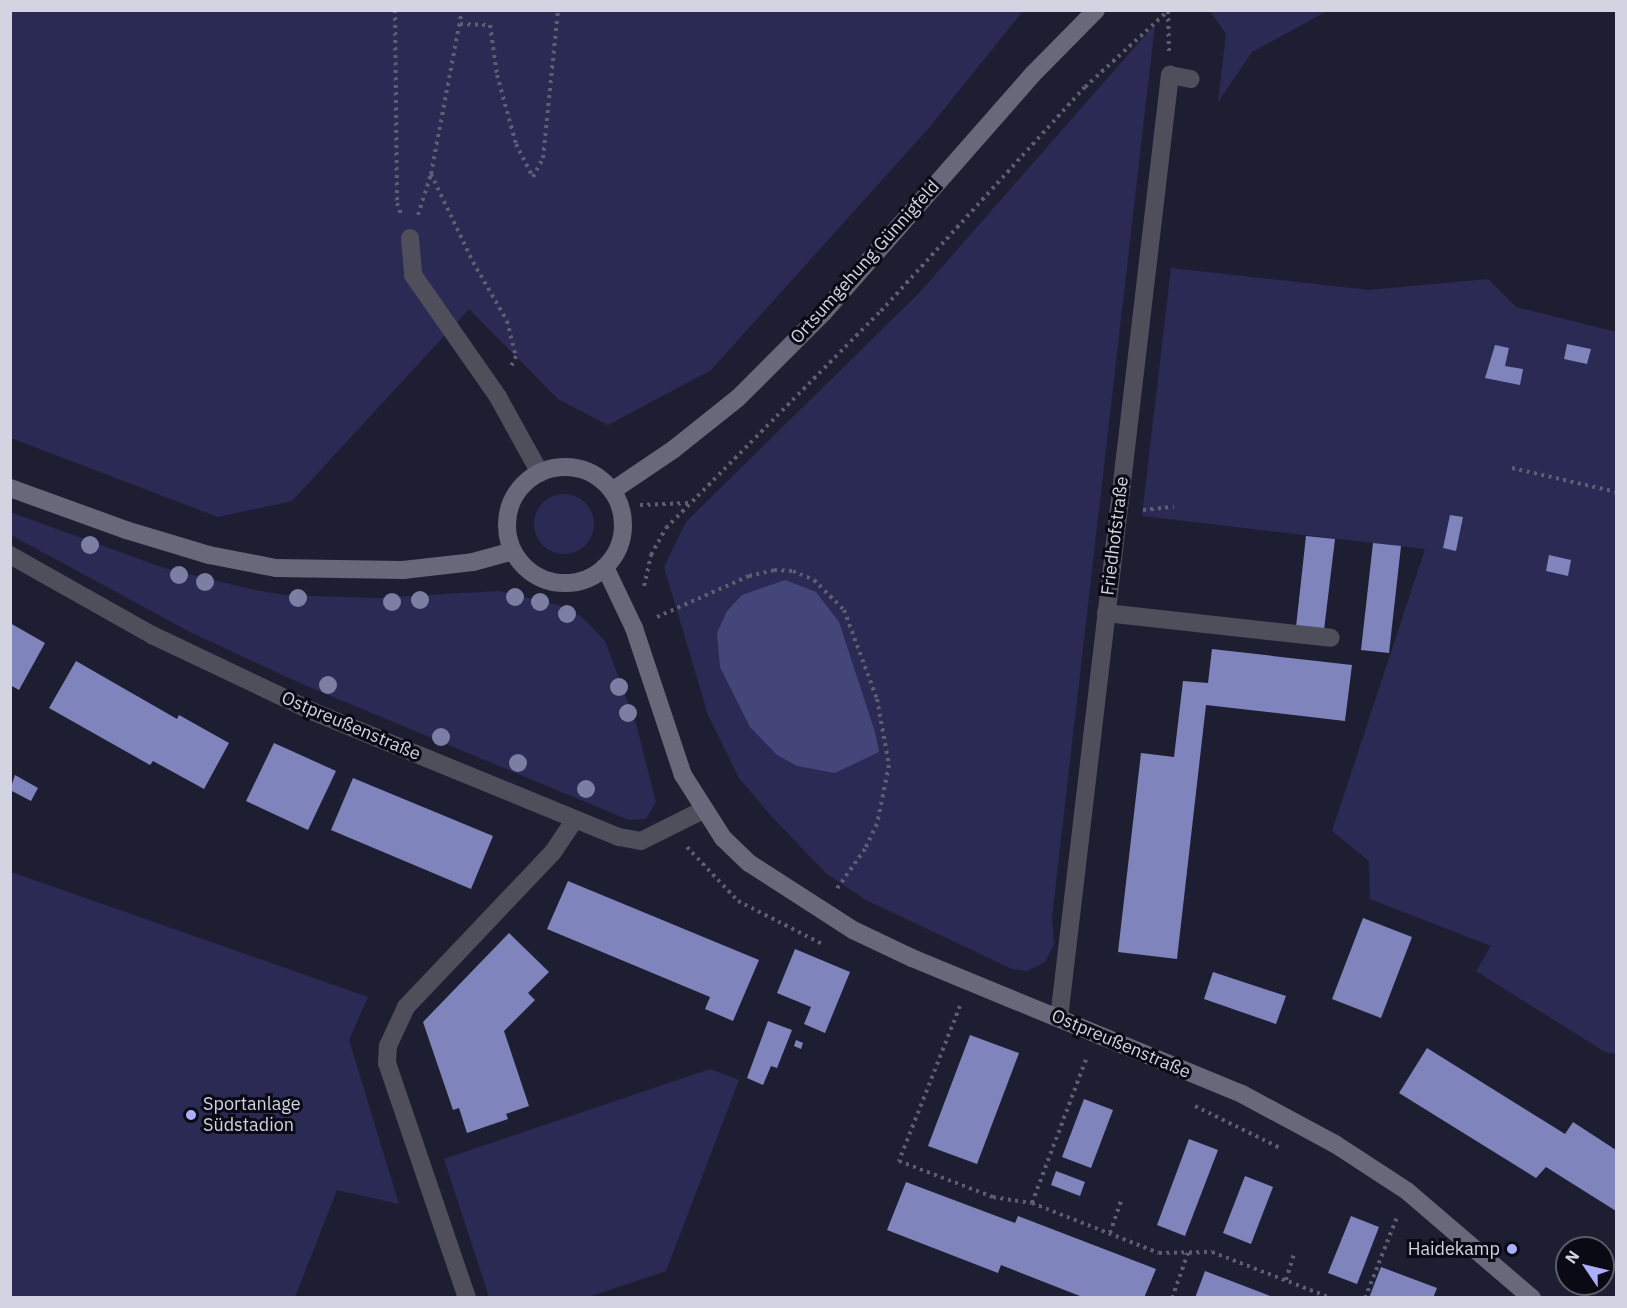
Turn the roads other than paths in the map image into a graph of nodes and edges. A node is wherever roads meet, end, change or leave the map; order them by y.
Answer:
1 (1096, 10) edge
2 (1191, 79) dead end
3 (410, 237) road end
4 (540, 473) junction
5 (10, 488) edge
6 (616, 498) junction
7 (513, 550) junction
8 (10, 555) edge
9 (604, 567) junction
10 (1106, 613) junction
11 (1330, 638) dead end
12 (703, 810) junction
13 (574, 820) junction
14 (1059, 1017) junction
15 (467, 1298) edge
16 (1532, 1298) edge

1 - 6 street, Ortsumgehung Günnigfeld
2 - 10 street, Friedhofstraße
3 - 4 street
4 - 6 street
4 - 7 street
5 - 7 street
6 - 9 street
7 - 9 street
8 - 13 street, Ostpreußenstraße
9 - 12 street, Ostpreußenstraße
10 - 11 street
10 - 14 street, Friedhofstraße
12 - 13 street, Ostpreußenstraße
12 - 14 street, Ostpreußenstraße
13 - 15 street
14 - 16 street, Ostpreußenstraße

